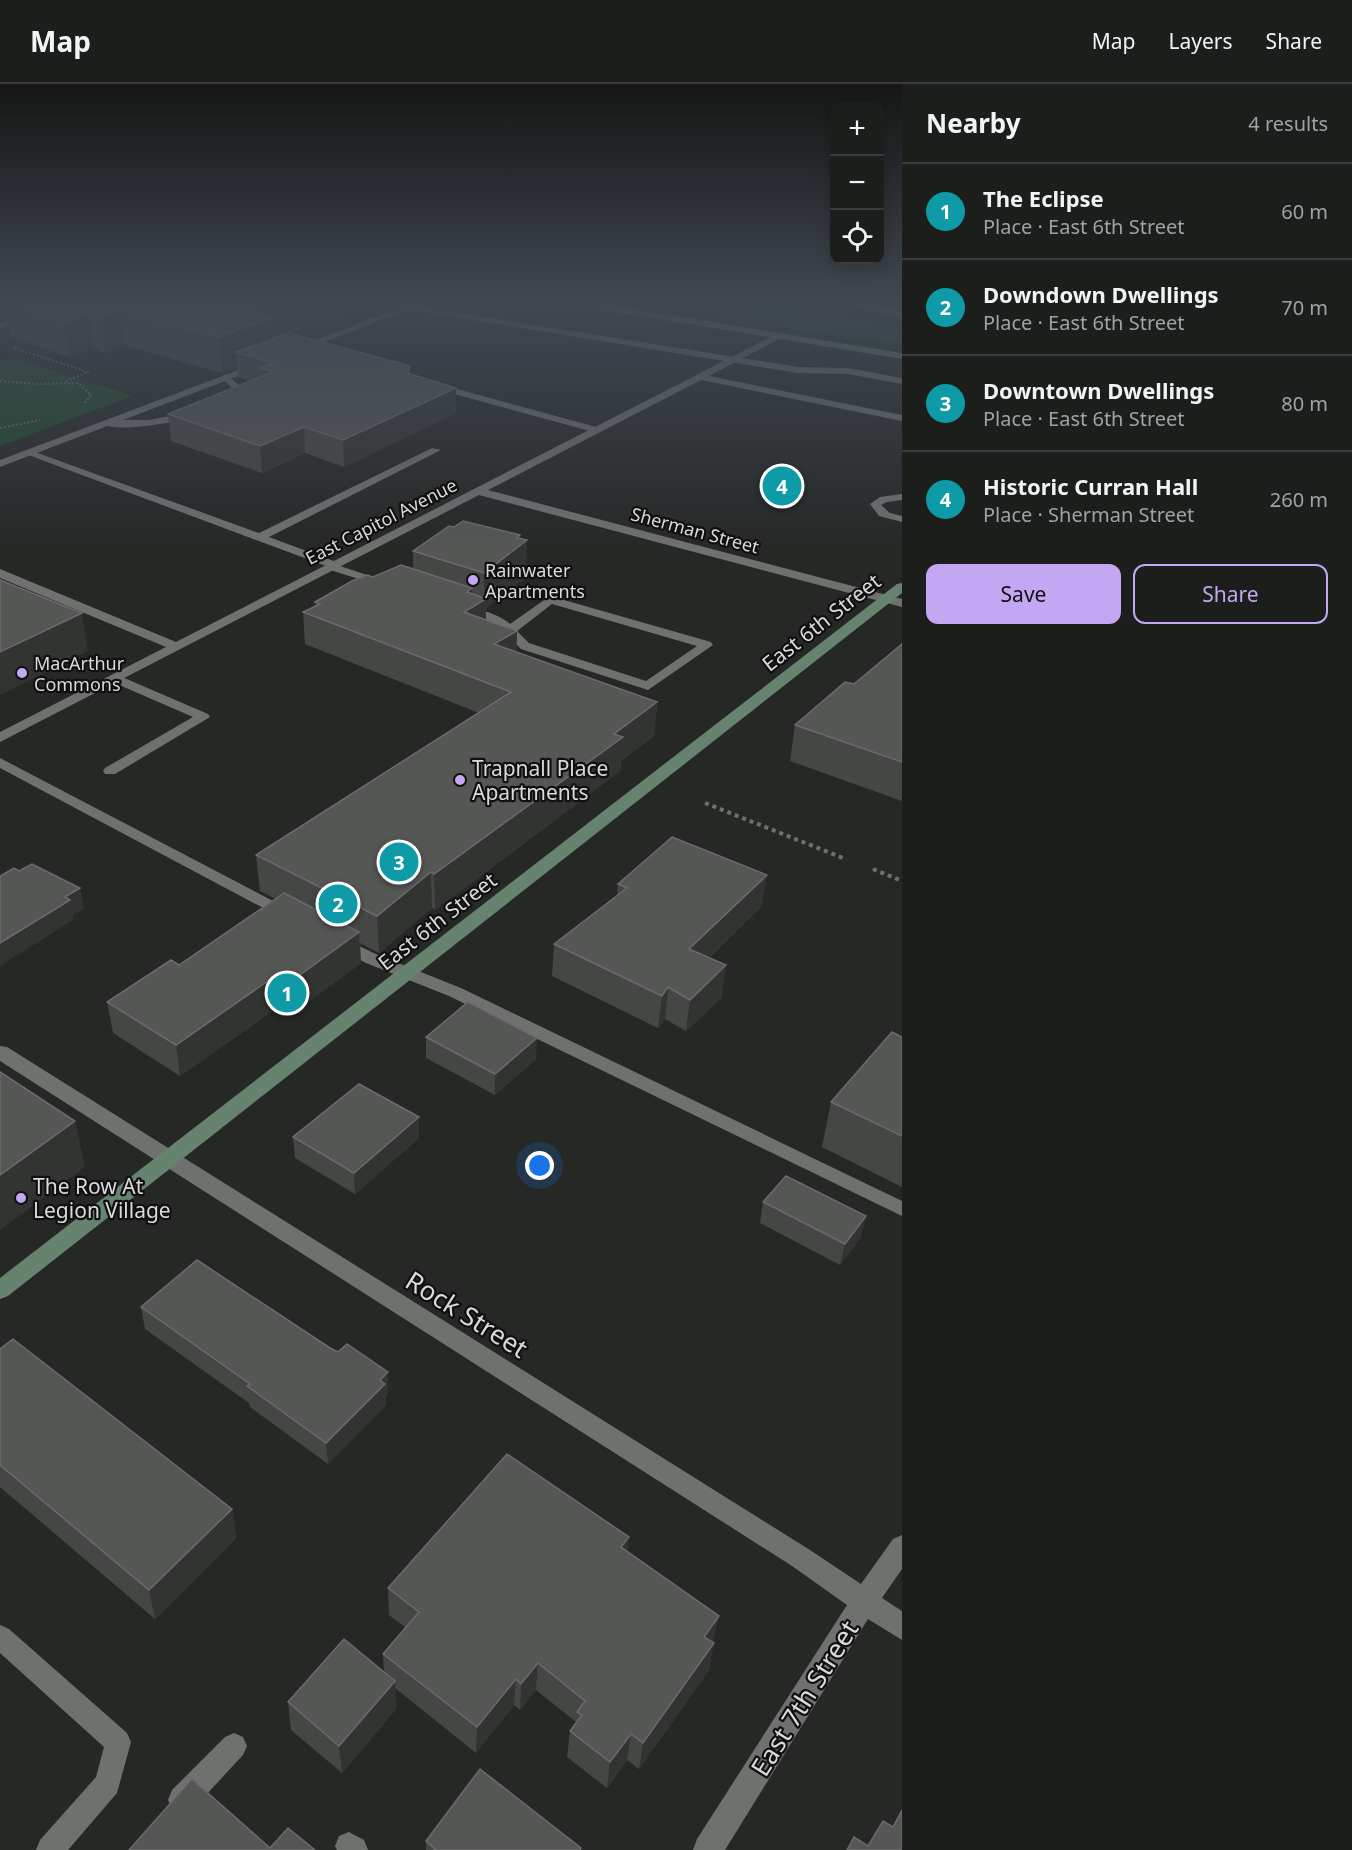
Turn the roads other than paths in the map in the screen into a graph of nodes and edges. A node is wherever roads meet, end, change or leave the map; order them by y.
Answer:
1 (204, 385) edge
2 (235, 385) edge
3 (436, 385) edge
4 (684, 385) edge
5 (742, 385) edge
6 (885, 385) edge
7 (892, 390) dead end
8 (222, 403) edge
9 (202, 411) edge
10 (902, 418) edge
11 (106, 423) junction
12 (597, 430) junction
13 (436, 450) dead end
14 (28, 453) junction
15 (0, 464) edge
16 (478, 491) junction
17 (902, 497) edge
18 (902, 519) edge
19 (260, 537) junction
20 (333, 566) junction
21 (0, 573) edge
22 (902, 587) edge
23 (395, 588) edge
24 (37, 589) junction
25 (19, 597) edge
26 (894, 601) edge
27 (456, 608) edge
28 (509, 631) junction
29 (175, 646) junction
30 (115, 678) junction
31 (0, 738) edge
32 (0, 762) edge
33 (110, 771) dead end
34 (300, 921) edge
35 (320, 932) edge
36 (408, 972) junction
37 (0, 1052) edge
38 (167, 1159) junction
39 (902, 1209) edge
40 (0, 1290) edge
41 (902, 1547) edge
42 (865, 1601) junction
43 (902, 1627) edge
44 (0, 1637) edge
45 (234, 1746) dead end
46 (165, 1818) edge
47 (50, 1850) edge
48 (708, 1850) edge

1 - 11 street
2 - 8 lane
3 - 12 lane
4 - 12 street, East Capitol Avenue
5 - 10 street
6 - 7 lane
9 - 11 lane
11 - 14 street
12 - 16 street, East Capitol Avenue
13 - 19 lane
14 - 15 street
14 - 19 lane
16 - 20 street, East Capitol Avenue
16 - 26 street, Sherman Street
17 - 18 lane
19 - 20 lane
20 - 23 lane
20 - 29 street, East Capitol Avenue
21 - 24 street
22 - 26 street, East 6th Street
24 - 25 lane
24 - 29 street
26 - 36 street, East 6th Street
27 - 28 lane
28 - 28 lane
29 - 30 street, East Capitol Avenue
30 - 31 street, East Capitol Avenue
30 - 33 lane
32 - 34 lane
35 - 36 lane
36 - 38 street, East 6th Street
36 - 39 lane
37 - 38 street, Rock Street
38 - 40 street, East 6th Street
38 - 42 street, Rock Street
41 - 42 street, East 7th Street
42 - 43 street, Rock Street
42 - 48 street, East 7th Street
44 - 47 lane
45 - 46 lane

